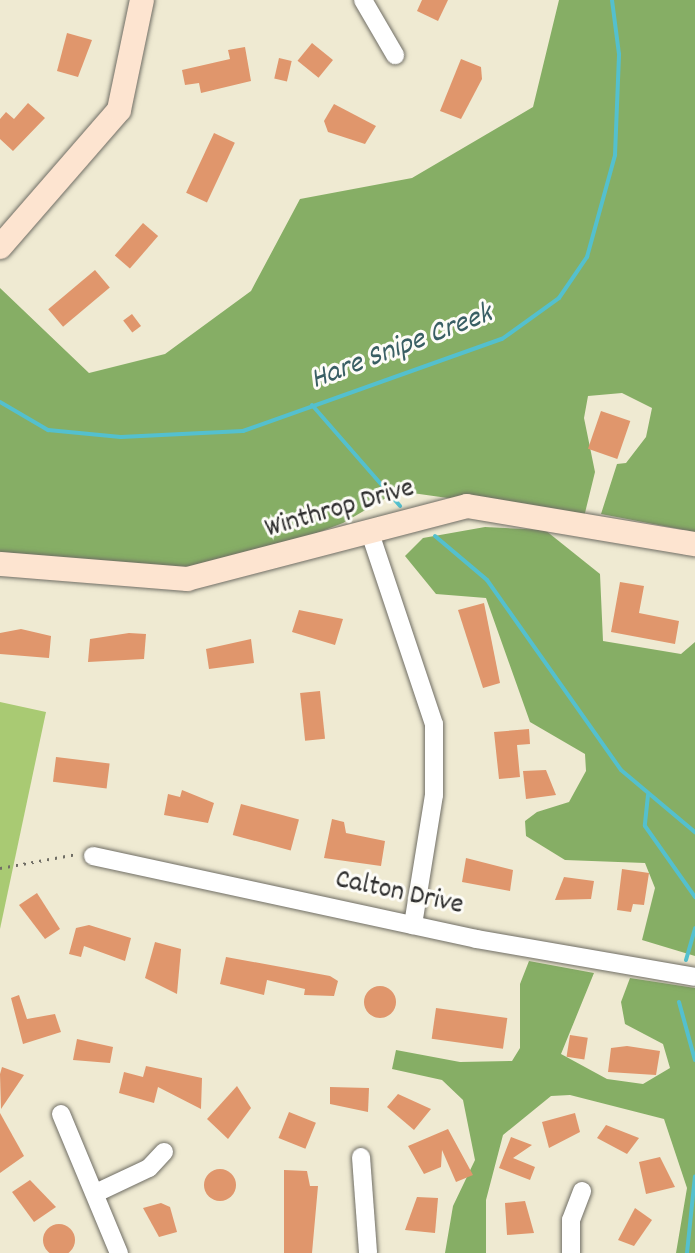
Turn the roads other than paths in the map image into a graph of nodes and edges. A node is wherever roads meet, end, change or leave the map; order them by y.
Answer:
1 (142, 0) edge
2 (363, 0) edge
3 (395, 55) dead end
4 (0, 247) edge
5 (369, 530) junction
6 (695, 544) edge
7 (0, 564) edge
8 (93, 856) road end
9 (413, 925) junction
10 (695, 977) edge
11 (61, 1114) dead end
12 (164, 1152) dead end
13 (361, 1157) dead end
14 (582, 1191) dead end
15 (98, 1192) junction
16 (119, 1253) edge
17 (368, 1253) edge
18 (571, 1253) edge

1 - 4 street
2 - 3 street
5 - 6 street, Winthrop Drive
5 - 7 street, Winthrop Drive
5 - 9 street
8 - 9 street, Calton Drive
9 - 10 street, Calton Drive
11 - 15 street
12 - 15 street
13 - 17 street
14 - 18 street
15 - 16 street

